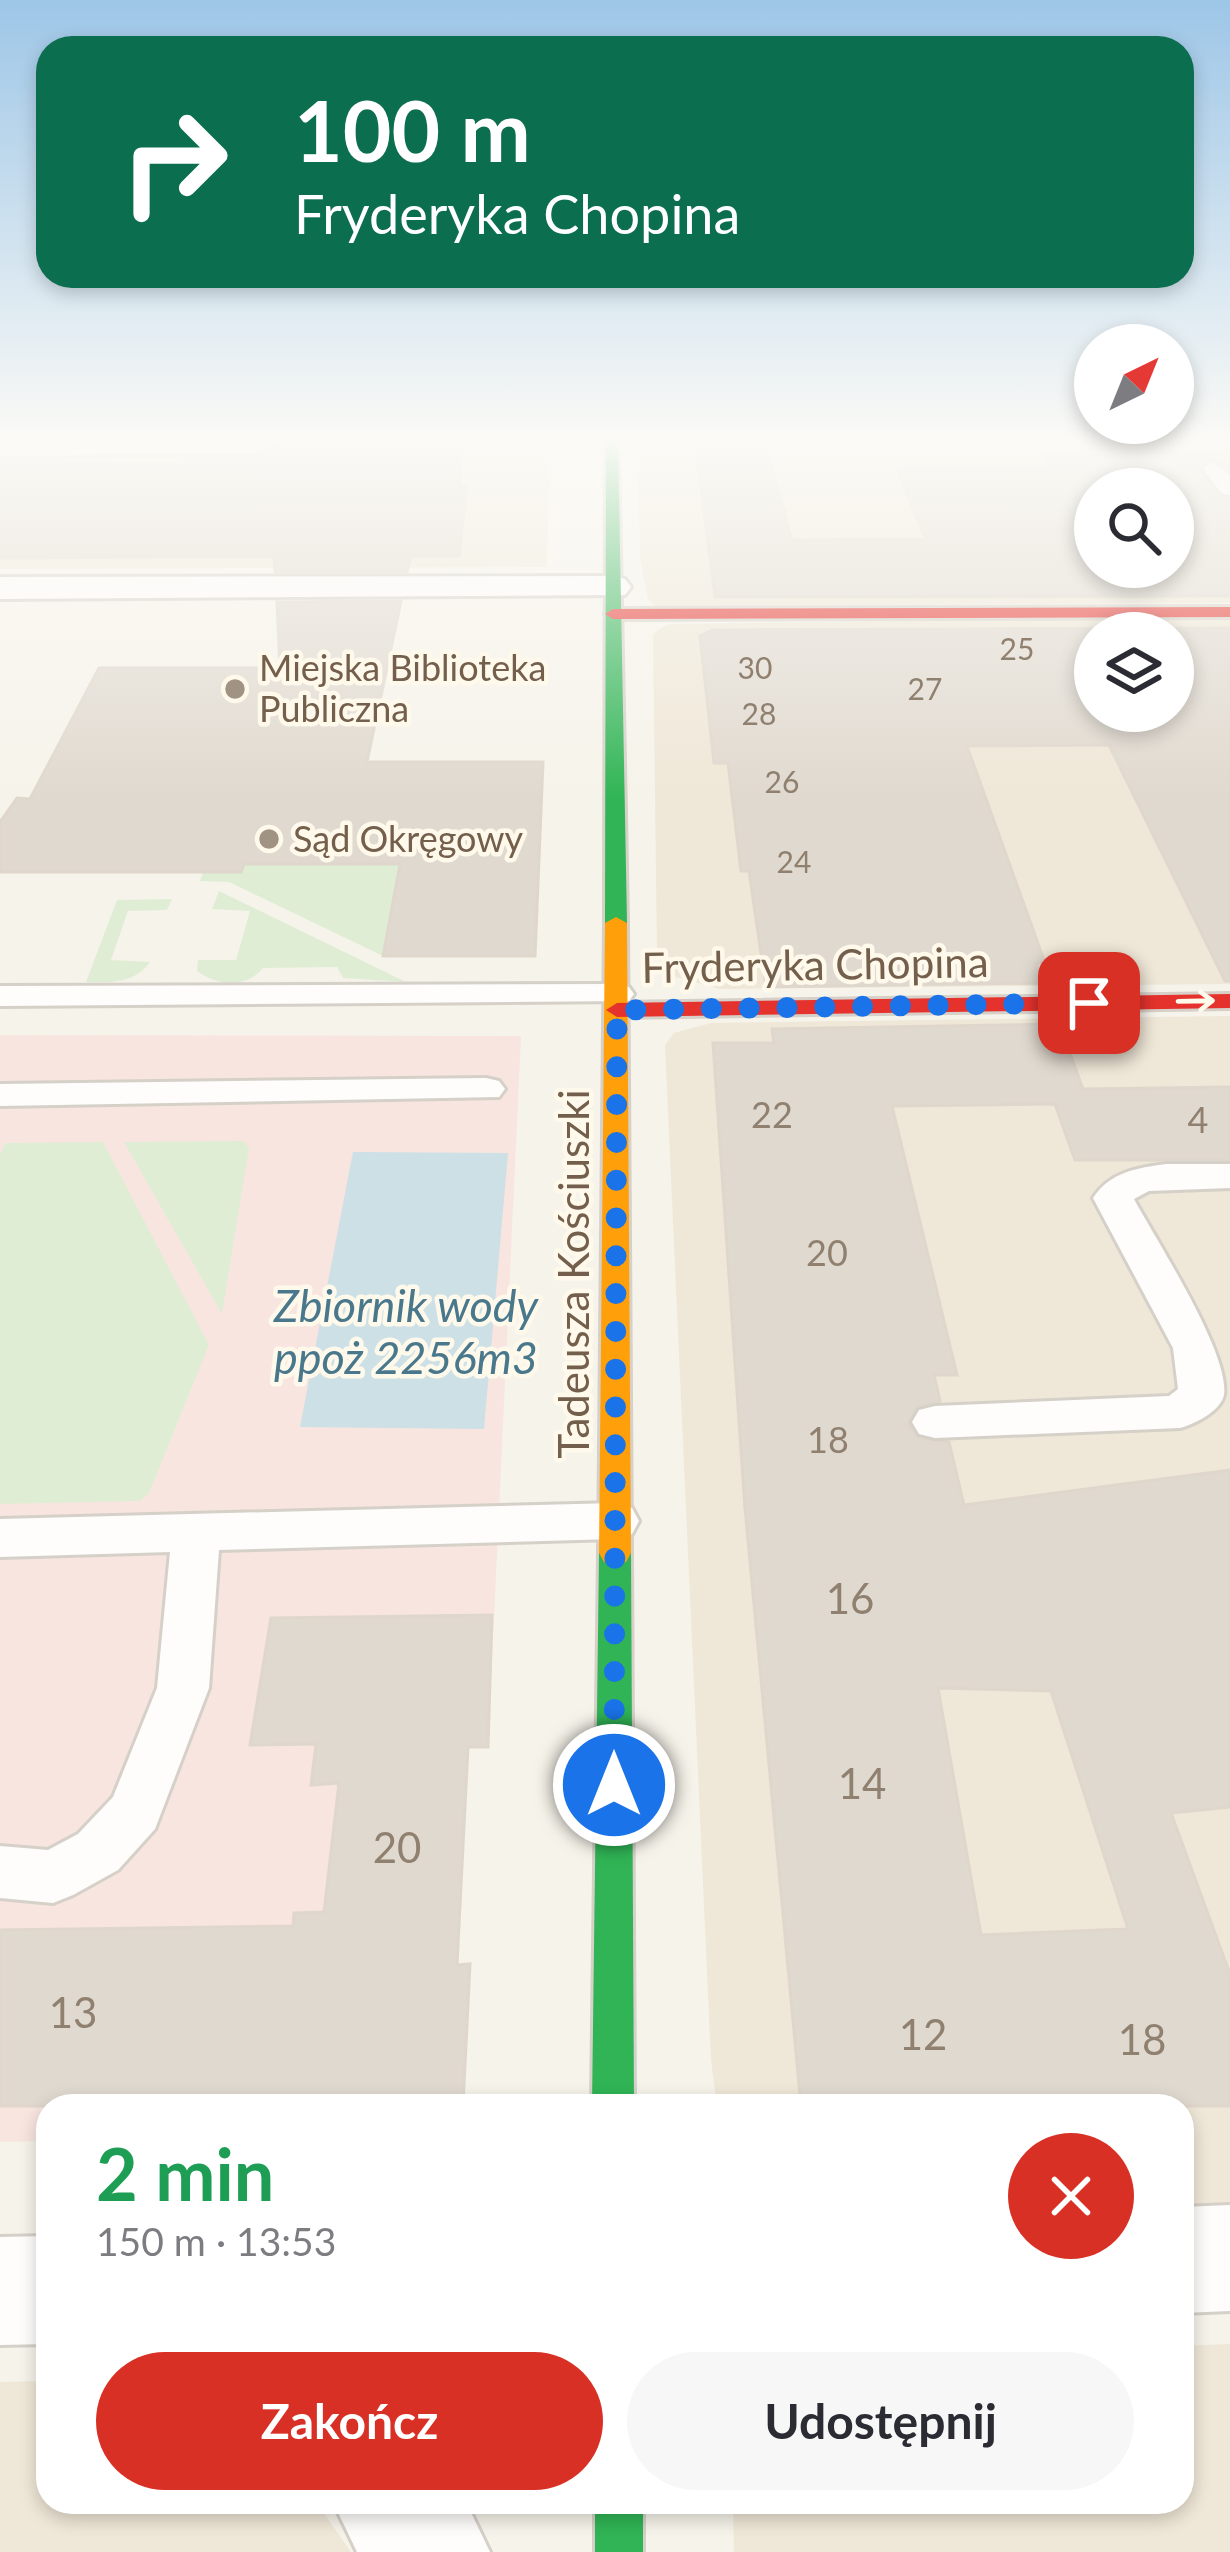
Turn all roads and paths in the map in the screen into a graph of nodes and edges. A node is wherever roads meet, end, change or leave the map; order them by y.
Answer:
1 (612, 560) edge
2 (0, 588) edge
3 (612, 601) junction
4 (1230, 612) edge
5 (0, 996) edge
6 (1230, 1001) edge
7 (617, 1002) junction
8 (486, 1089) dead end
9 (0, 1095) edge
10 (1230, 1176) edge
11 (935, 1422) dead end
12 (615, 1521) junction
13 (196, 1533) junction
14 (0, 1538) edge
15 (0, 1872) edge
16 (614, 2094) edge
17 (1230, 2258) edge
18 (1194, 2260) edge
19 (36, 2290) edge
20 (0, 2291) edge
21 (401, 2514) edge
22 (619, 2514) edge
23 (431, 2552) edge
24 (619, 2552) edge

1 - 3 street, Tadeusza Kościuszki
2 - 3 street
3 - 4 street
3 - 7 street, Tadeusza Kościuszki
5 - 7 lane
7 -> 6 street, Fryderyka Chopina
7 - 12 street, Tadeusza Kościuszki
8 - 9 lane
10 - 11 lane
12 - 13 lane
12 - 16 street, Tadeusza Kościuszki
13 - 14 lane
13 - 15 lane
17 - 18 street
19 - 20 street
21 - 23 street
22 - 24 street

